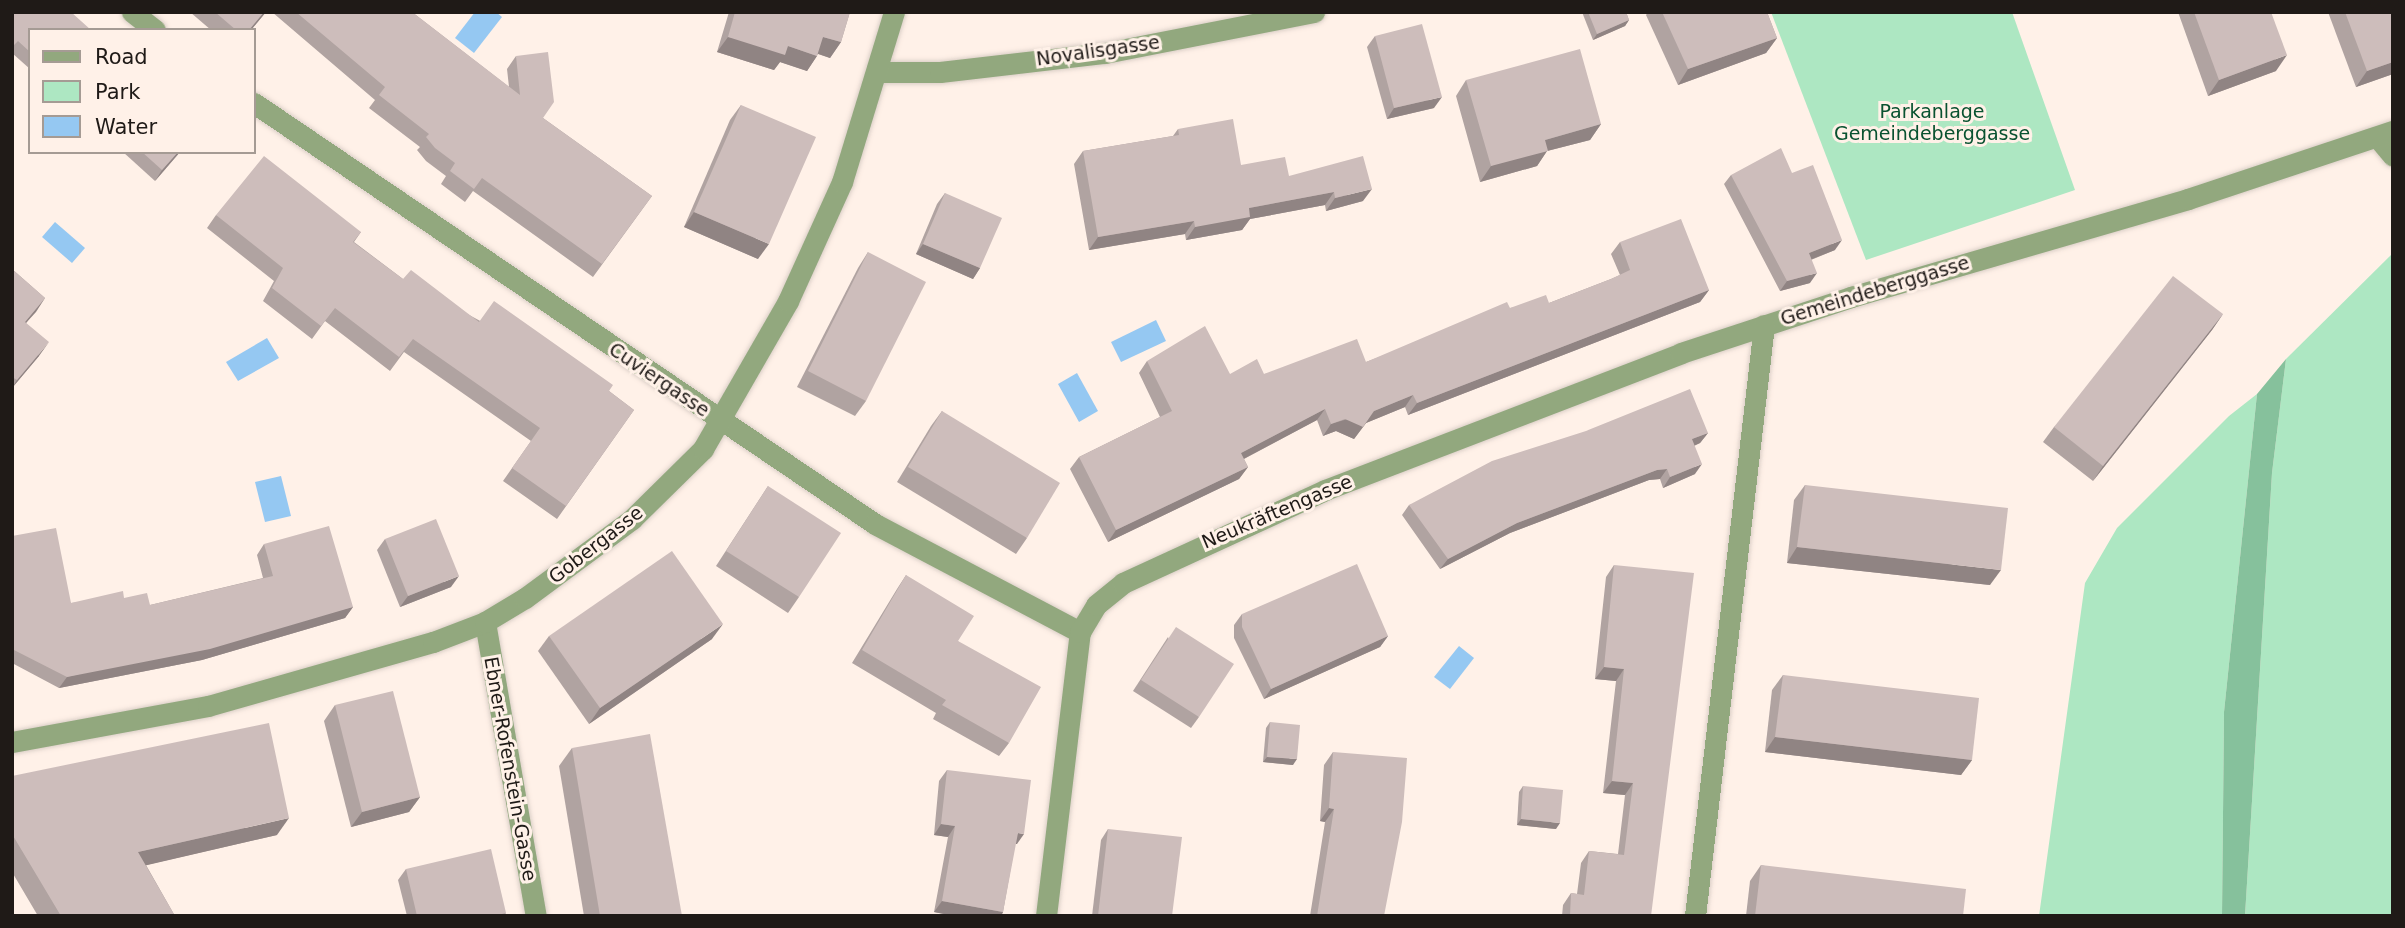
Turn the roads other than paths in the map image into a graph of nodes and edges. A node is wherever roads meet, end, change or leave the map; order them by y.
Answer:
1 (132, 12) edge
2 (894, 12) edge
3 (1314, 12) edge
4 (152, 28) edge
5 (879, 72) junction
6 (256, 104) edge
7 (2386, 135) edge
8 (2393, 156) edge
9 (1764, 326) junction
10 (720, 422) junction
11 (485, 622) junction
12 (1080, 632) junction
13 (12, 742) edge
14 (536, 916) edge
15 (1046, 916) edge
16 (1695, 916) edge

1 - 4 street
2 - 5 street, Gobergasse
3 - 5 street, Novalisgasse
5 - 10 street, Gobergasse
6 - 10 street, Cuviergasse
7 - 8 street
7 - 9 street, Gemeindeberggasse
9 - 12 street, Neukräftengasse
9 - 16 street, Gemeindeberggasse
10 - 11 street, Gobergasse
10 - 12 street, Cuviergasse
11 - 13 street, Gobergasse
11 - 14 street, Ebner-Rofenstein-Gasse
12 - 15 street, Neukräftengasse

